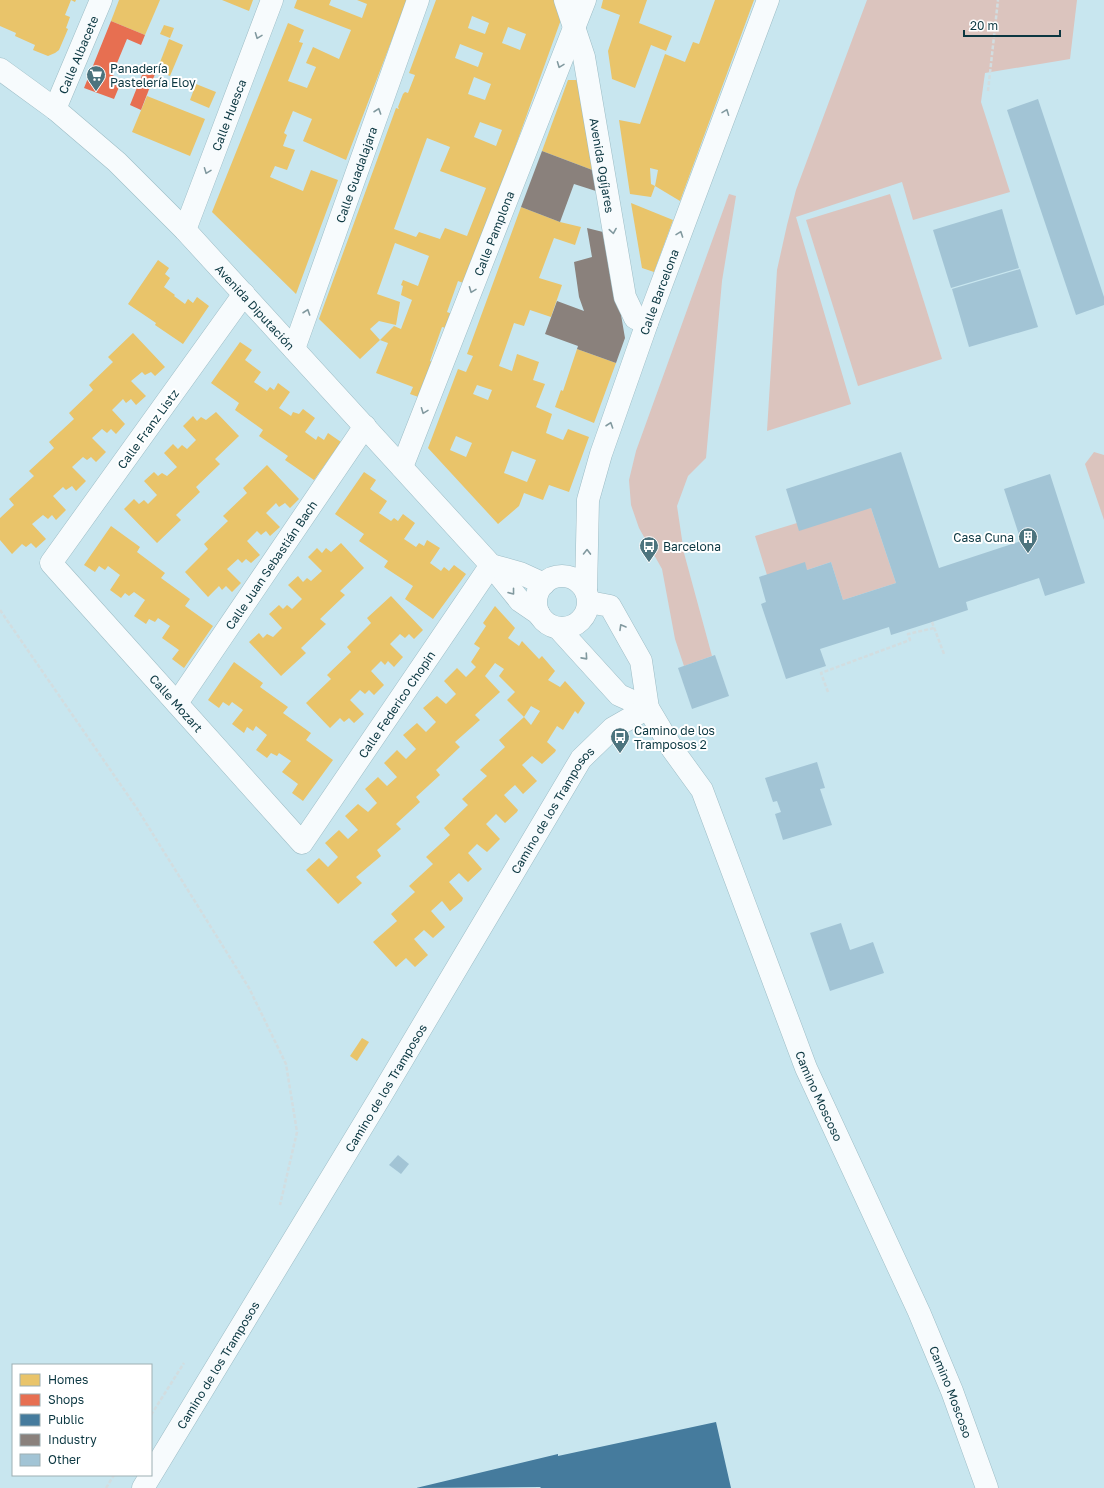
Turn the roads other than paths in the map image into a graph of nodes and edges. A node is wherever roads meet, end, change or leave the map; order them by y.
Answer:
1 (101, 0) edge
2 (272, 0) edge
3 (418, 0) edge
4 (565, 0) edge
5 (585, 0) edge
6 (768, 0) edge
7 (574, 28) junction
8 (0, 69) edge
9 (55, 109) junction
10 (185, 230) junction
11 (244, 294) junction
12 (647, 323) junction
13 (294, 349) junction
14 (364, 426) junction
15 (402, 467) junction
16 (51, 563) joint
17 (491, 564) junction
18 (544, 584) junction
19 (588, 597) junction
20 (539, 614) junction
21 (559, 629) junction
22 (177, 703) junction
23 (648, 708) junction
24 (302, 843) joint
25 (152, 1473) edge
26 (150, 1476) edge
27 (143, 1488) edge
28 (987, 1488) edge

1 - 9 street, Calle Albacete
2 -> 10 street, Calle Huesca
13 -> 3 street, Calle Guadalajara
4 - 7 street, Avenida Ogíjares
5 - 7 street, Calle Pamplona
12 -> 6 street, Calle Barcelona
7 -> 12 street, Avenida Ogíjares
7 -> 15 street, Calle Pamplona
8 - 9 street, Avenida Diputación
9 - 10 street, Avenida Diputación
10 - 11 street, Avenida Diputación
11 - 13 street, Avenida Diputación
11 - 16 street, Calle Franz Listz
19 -> 12 street, Calle Barcelona
13 - 14 street, Avenida Diputación
14 - 15 street, Avenida Diputación
14 - 22 street, Calle Juan Sebastián Bach
15 - 17 street, Avenida Diputación
16 - 22 street, Calle Mozart
17 - 18 street
17 -> 20 street, Avenida Diputación
17 - 24 street, Calle Federico Chopin
18 - 19 street
18 - 20 street
19 - 21 street
23 -> 19 street, Camino Moscoso
20 - 21 street
21 -> 23 street
22 - 24 street, Calle Mozart
23 - 25 street, Camino de los Tramposos
23 - 28 street, Camino Moscoso
26 - 27 street, Camino de los Tramposos

